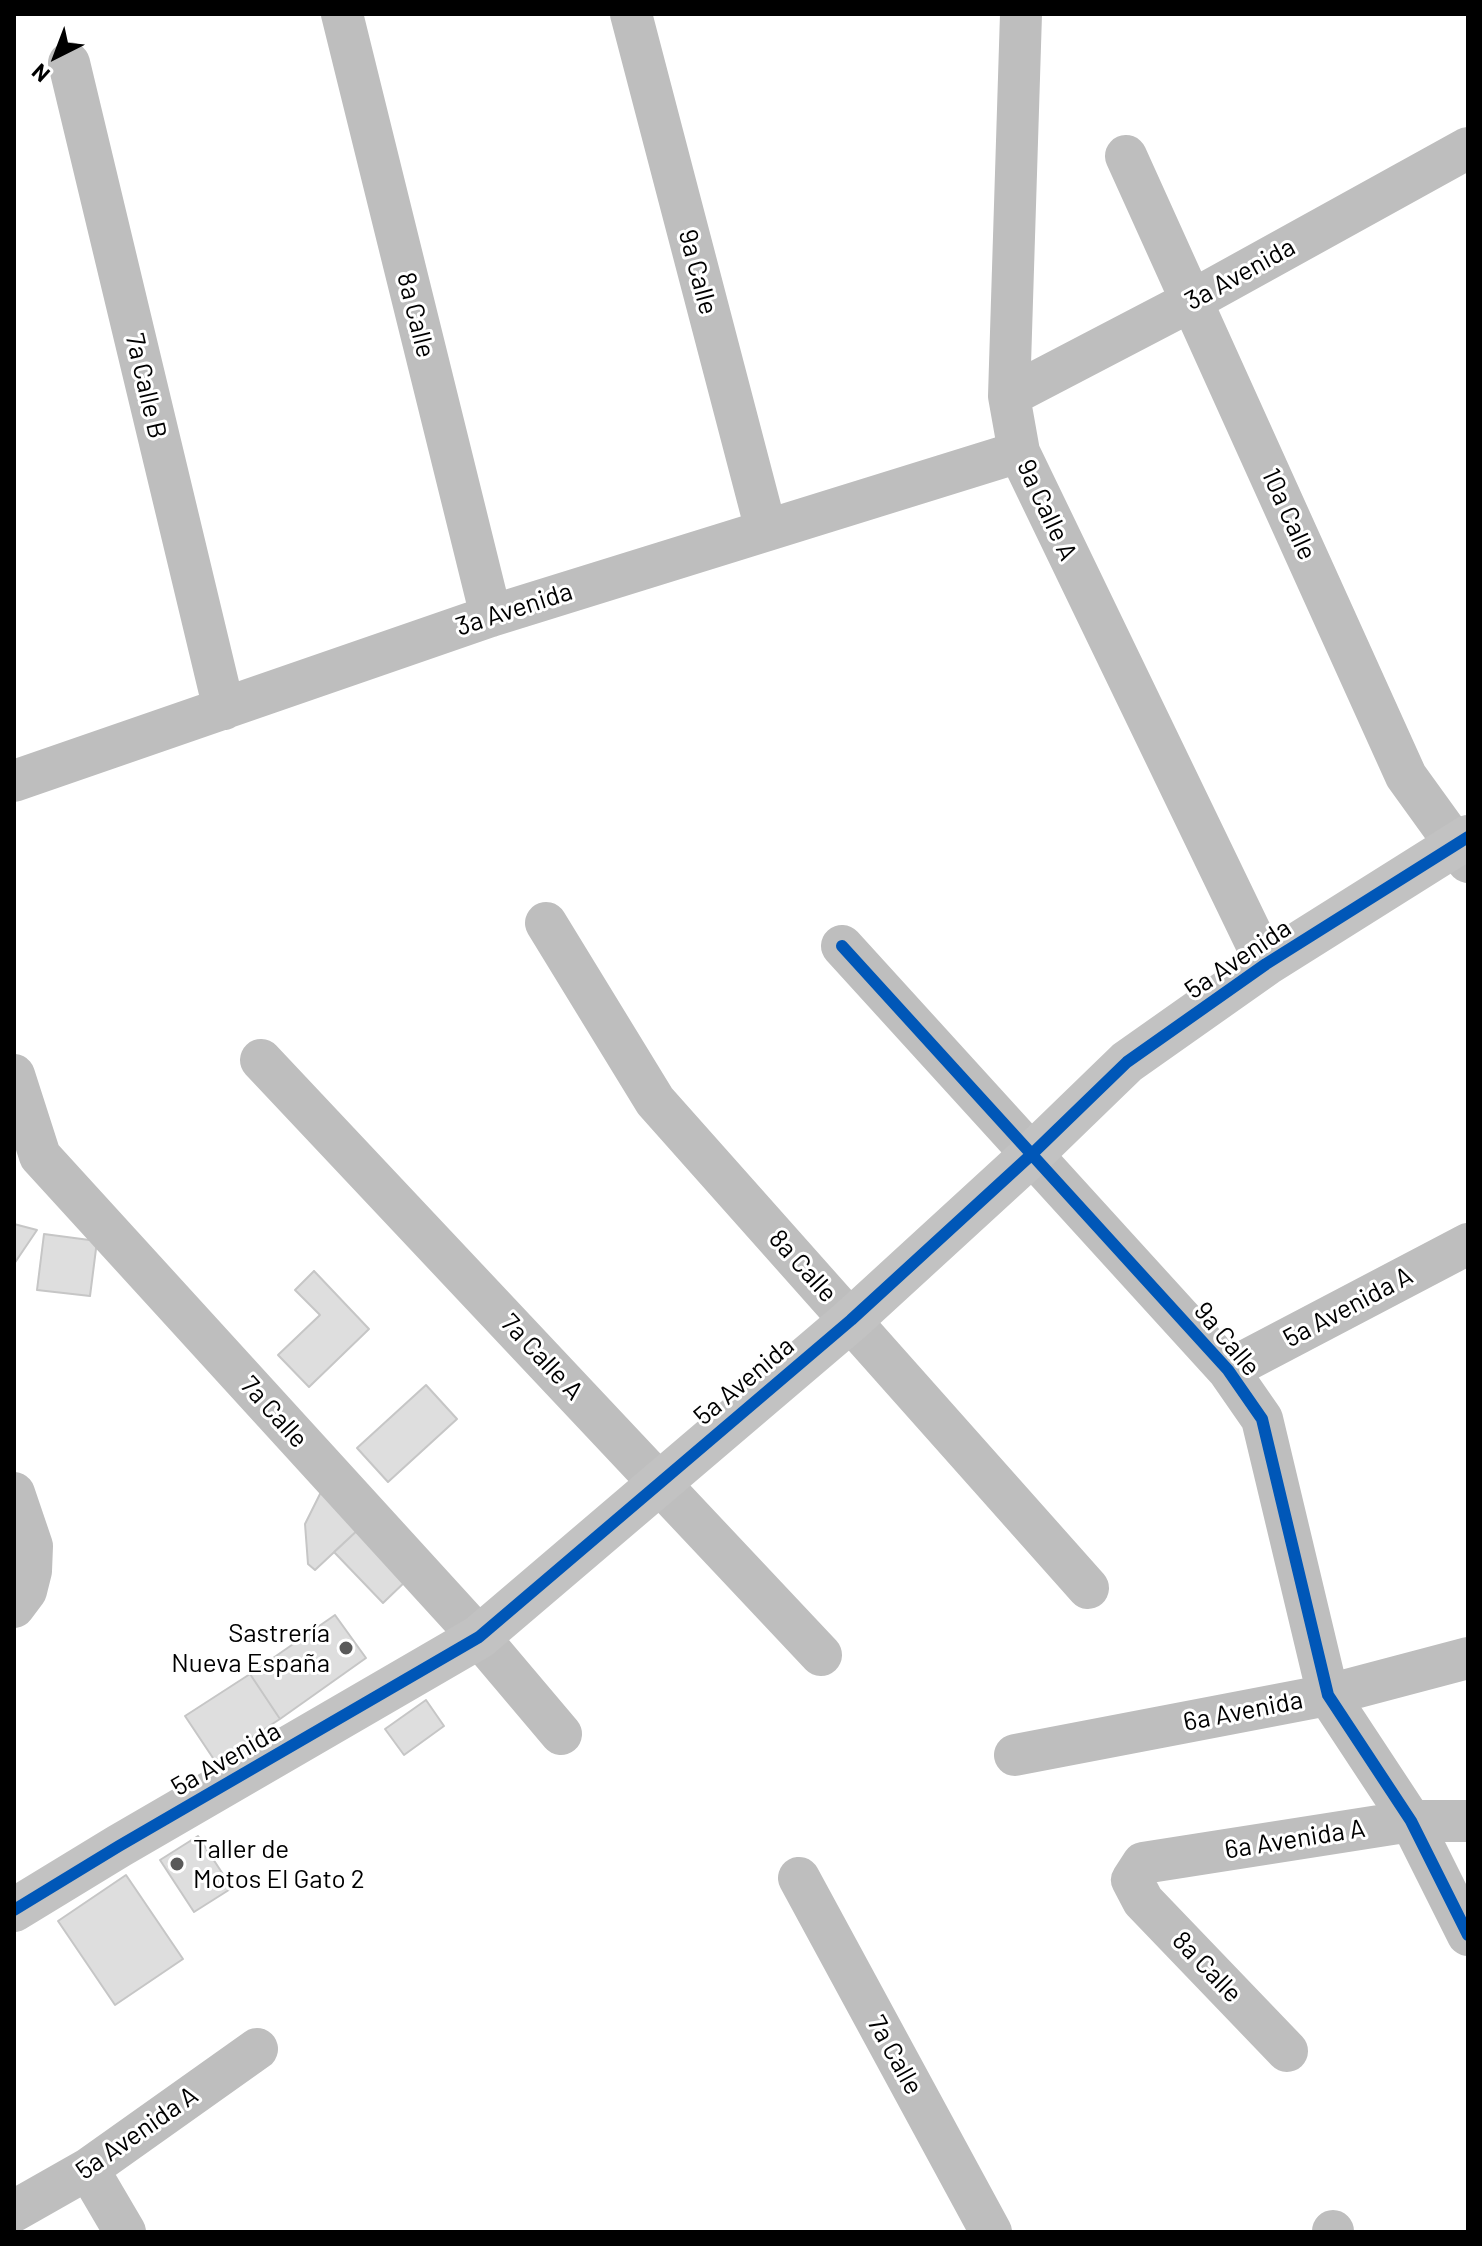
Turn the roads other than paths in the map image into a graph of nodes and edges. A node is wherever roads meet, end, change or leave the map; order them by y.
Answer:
1 (342, 14) edge
2 (631, 14) edge
3 (1021, 14) edge
4 (69, 63) dead end
5 (1468, 148) edge
6 (1126, 156) dead end
7 (1193, 300) junction
8 (1009, 396) junction
9 (1019, 452) junction
10 (766, 530) junction
11 (491, 616) junction
12 (224, 709) junction
13 (14, 781) edge
14 (1464, 848) edge
15 (546, 923) dead end
16 (842, 946) dead end
17 (1266, 964) junction
18 (261, 1060) dead end
19 (14, 1075) edge
20 (1031, 1155) junction
21 (27, 1162) edge
22 (1468, 1244) edge
23 (851, 1320) junction
24 (1228, 1370) junction
25 (659, 1481) junction
26 (14, 1493) edge
27 (1088, 1588) dead end
28 (14, 1607) edge
29 (479, 1637) junction
30 (821, 1655) dead end
31 (1468, 1658) edge
32 (1328, 1695) junction
33 (561, 1734) dead end
34 (1015, 1755) dead end
35 (1411, 1821) junction
36 (1468, 1821) edge
37 (799, 1878) dead end
38 (1132, 1880) joint
39 (14, 1910) edge
40 (1468, 1935) edge
41 (257, 2049) dead end
42 (1287, 2051) dead end
43 (88, 2169) junction
44 (14, 2211) edge
45 (125, 2232) edge
46 (991, 2232) edge

1 - 11 street, 8a Calle
2 - 10 street, 9a Calle
3 - 8 street, 9a Calle A
4 - 12 street, 7a Calle B
5 - 7 street, 3a Avenida
6 - 7 street, 10a Calle
7 - 8 street, 3a Avenida
7 - 14 street, 10a Calle
8 - 9 street, 9a Calle A
9 - 10 street, 3a Avenida
9 - 17 street, 9a Calle A
10 - 11 street, 3a Avenida
11 - 12 street, 3a Avenida
12 - 13 street, 3a Avenida
14 - 17 street, 5a Avenida
15 - 23 street, 8a Calle
16 - 20 street, 9a Calle
17 - 20 street, 5a Avenida
18 - 25 street, 7a Calle A
19 - 21 street, 7a Calle
20 - 23 street, 5a Avenida
20 - 24 street, 9a Calle
21 - 29 street, 7a Calle
22 - 24 street, 5a Avenida A
23 - 25 street, 5a Avenida
23 - 27 street, 8a Calle
24 - 32 street, 9a Calle
25 - 29 street, 5a Avenida
25 - 30 street, 7a Calle A
26 - 28 street
29 - 33 street, 7a Calle
29 - 39 street, 5a Avenida
31 - 32 street, 6a Avenida
32 - 34 street, 6a Avenida
32 - 35 street, 9a Calle
35 - 36 street, 6a Avenida A
35 - 38 street, 6a Avenida A
35 - 40 street, 9a Calle
37 - 46 street, 7a Calle
38 - 42 street, 8a Calle
41 - 43 street, 5a Avenida A
43 - 44 street, 5a Avenida A
43 - 45 street

